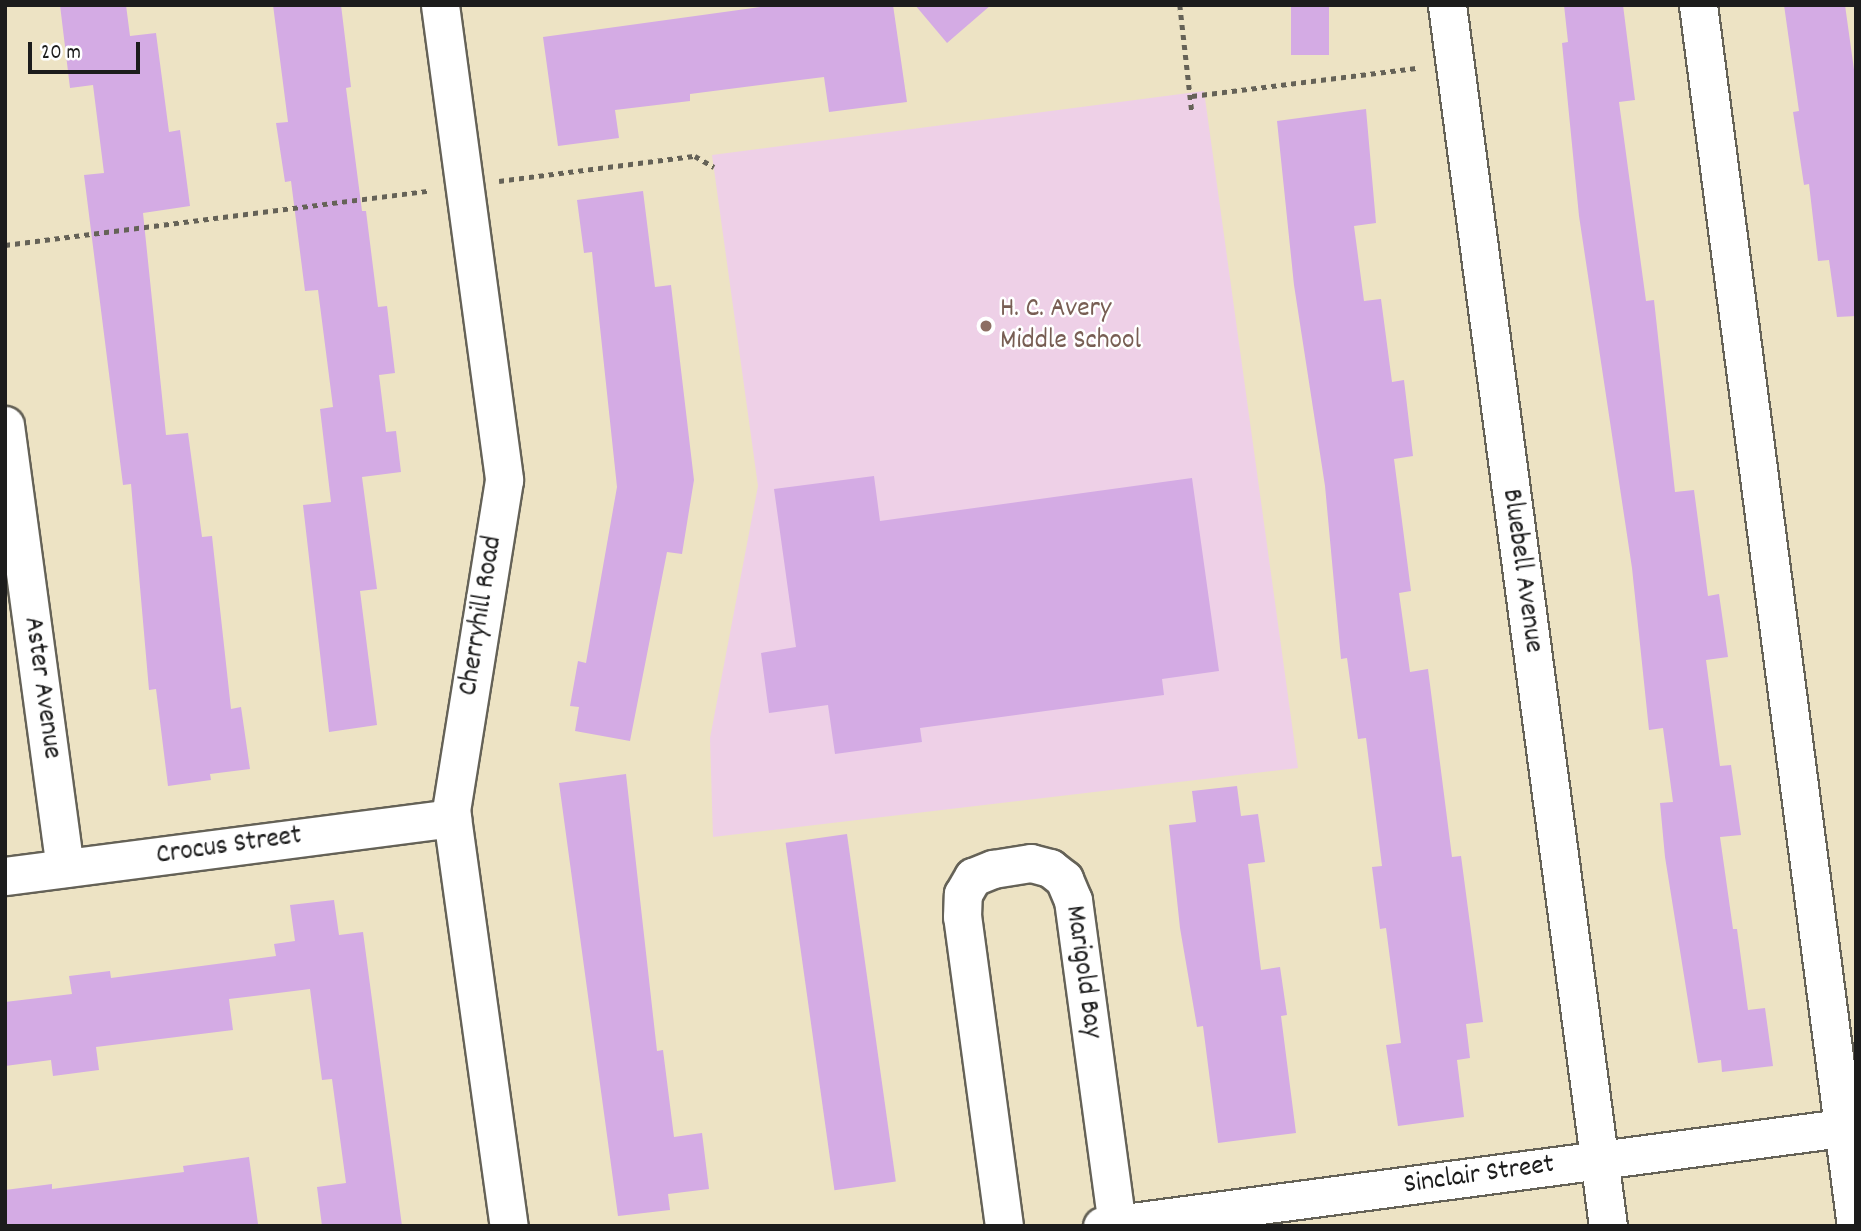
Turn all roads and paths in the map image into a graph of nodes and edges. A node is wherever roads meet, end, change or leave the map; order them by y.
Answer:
1 (440, 5) edge
2 (1180, 5) edge
3 (1447, 5) edge
4 (1698, 5) edge
5 (1454, 64) junction
6 (1192, 96) junction
7 (1192, 112) dead end
8 (714, 167) dead end
9 (465, 186) junction
10 (5, 245) edge
11 (5, 425) edge
12 (452, 818) junction
13 (65, 868) junction
14 (5, 876) edge
15 (1849, 1127) edge
16 (1597, 1148) junction
17 (1112, 1225) edge
18 (509, 1226) edge
19 (1004, 1226) edge
20 (1608, 1226) edge
21 (1856, 1226) edge

1 - 9 street, Cherryhill Road
2 - 6 path
3 - 5 street, Bluebell Avenue
4 - 15 street
5 - 6 path
5 - 16 street, Bluebell Avenue
6 - 7 path
8 - 9 path
9 - 10 path
9 - 12 street, Cherryhill Road
11 - 13 street, Aster Avenue
12 - 13 street, Crocus Street
12 - 18 street, Cherryhill Road
13 - 14 street, Crocus Street
15 - 16 street, Sinclair Street
15 - 21 street
16 - 17 street, Sinclair Street
16 - 20 street, Bluebell Avenue
17 - 19 street, Marigold Bay

